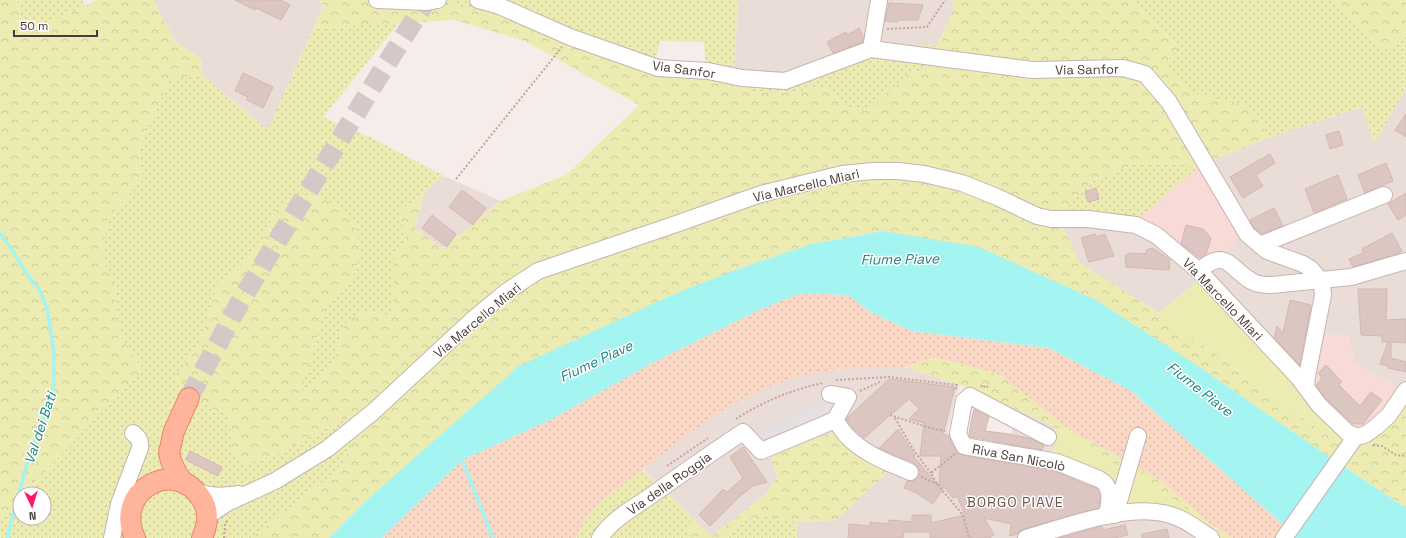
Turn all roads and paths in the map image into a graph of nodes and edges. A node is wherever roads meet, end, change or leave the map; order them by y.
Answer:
1 (377, 0) edge
2 (438, 0) edge
3 (478, 0) edge
4 (879, 0) edge
5 (945, 0) edge
6 (874, 30) junction
7 (570, 37) junction
8 (871, 49) junction
9 (456, 179) dead end
10 (1384, 195) dead end
11 (1260, 245) junction
12 (1406, 261) edge
13 (1199, 271) junction
14 (1320, 280) junction
15 (876, 377) junction
16 (831, 385) junction
17 (958, 385) dead end
18 (1306, 387) junction
19 (1406, 390) edge
20 (848, 396) junction
21 (189, 398) tunnel mouth
22 (890, 415) dead end
23 (895, 418) junction
24 (835, 420) junction
25 (737, 427) junction
26 (133, 433) dead end
27 (713, 435) dead end
28 (1138, 436) dead end
29 (1356, 436) junction
30 (1048, 437) dead end
31 (962, 440) junction
32 (172, 441) junction
33 (1368, 448) dead end
34 (1406, 456) edge
35 (664, 469) dead end
36 (910, 472) joint
37 (932, 473) junction
38 (152, 484) junction
39 (937, 484) junction
40 (191, 488) junction
41 (248, 492) junction
42 (1111, 516) junction
43 (207, 530) edge
44 (133, 536) edge
45 (112, 538) edge
46 (600, 538) edge
47 (969, 538) edge
48 (1026, 538) edge
49 (1211, 538) edge
50 (1284, 538) edge

1 - 2 street
3 - 7 street, Via Sanfor
4 - 6 street
5 - 6 path
6 - 8 street
7 - 8 street, Via Sanfor
7 - 9 path
8 - 11 street, Via Sanfor
10 - 11 street
11 - 14 street, Via Sanfor
12 - 14 street
13 - 14 street
13 - 18 street, Via Marcello Miari
13 - 41 street, Via Marcello Miari
14 - 18 street
15 - 16 path
15 - 17 path
15 - 20 path
16 - 20 street
16 - 25 path
18 - 29 street, Via Marcello Miari
19 - 29 street
20 - 24 street
21 - 32 main road
22 - 23 path
23 - 31 path
23 - 37 path
24 - 25 street
24 - 36 street
25 - 46 street, Via della Roggia
26 - 45 street
27 - 35 path
28 - 42 street
29 - 50 street
30 - 31 street, Riva San Nicolò
31 - 37 path, Riva San Nicolò
31 - 42 street, Riva San Nicolò
32 - 38 main road
32 - 40 main road
33 - 34 path
36 - 39 path
37 - 39 path
38 - 40 main road, Via Marcello Miari
38 - 44 main road, Via Marcello Miari
39 - 47 path
40 - 41 street, Via Marcello Miari
40 - 43 main road, Via Marcello Miari
41 - 43 street, Via Marcello Miari
42 - 48 street
42 - 49 street

